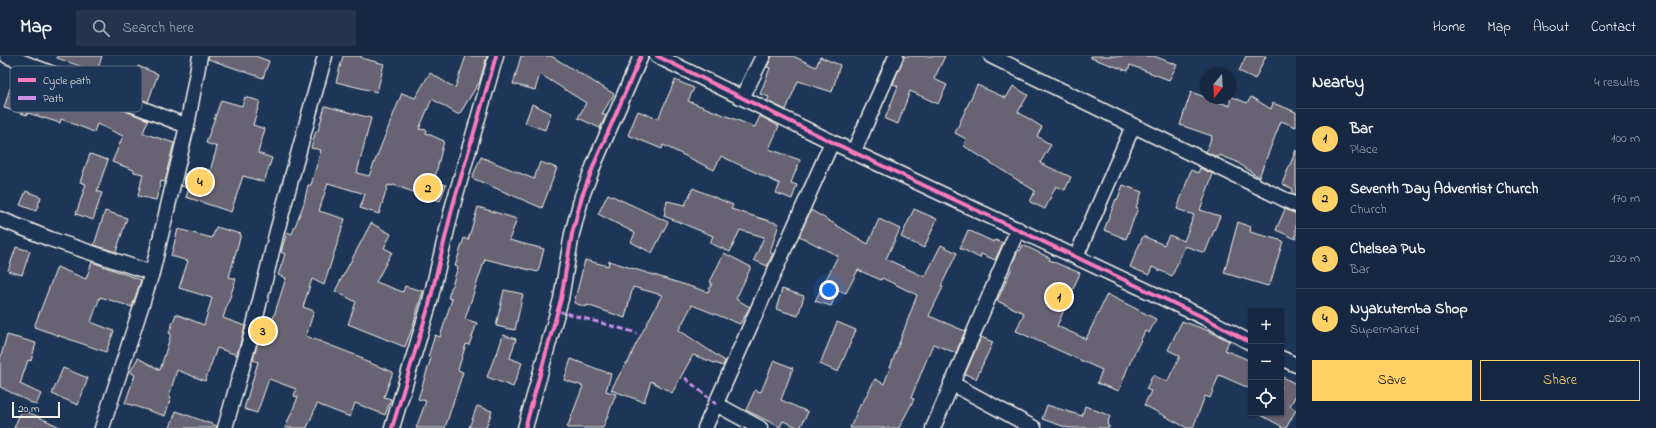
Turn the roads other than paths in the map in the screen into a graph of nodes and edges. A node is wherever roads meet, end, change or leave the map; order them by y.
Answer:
1 (7, 56) edge
2 (324, 56) edge
3 (496, 56) edge
4 (641, 56) edge
5 (658, 56) edge
6 (763, 56) edge
7 (896, 56) edge
8 (991, 56) edge
9 (199, 57) edge
10 (33, 66) edge
11 (742, 98) junction
12 (142, 108) edge
13 (187, 126) junction
14 (1133, 126) junction
15 (832, 142) junction
16 (854, 151) junction
17 (1296, 205) edge
18 (0, 219) edge
19 (1018, 229) junction
20 (1076, 257) junction
21 (152, 273) junction
22 (1248, 341) edge
23 (1284, 359) edge
24 (1296, 365) edge
25 (951, 383) junction
26 (716, 404) junction
27 (102, 428) edge
28 (225, 428) edge
29 (392, 428) edge
30 (525, 428) edge
31 (705, 428) edge
32 (760, 428) edge
33 (933, 428) edge
34 (1034, 428) edge

1 - 10 street
2 - 28 street
3 - 29 street
4 - 30 street
5 - 11 street
6 - 11 street
7 - 16 street
8 - 14 street
9 - 13 street
11 - 15 street
12 - 13 street
13 - 21 street
14 - 17 street
14 - 20 street
15 - 16 street
15 - 26 street
16 - 19 street
18 - 21 street
19 - 20 street
19 - 25 street
20 - 22 street
21 - 27 street
23 - 24 street
25 - 33 street
25 - 34 street
26 - 31 street
26 - 32 street

